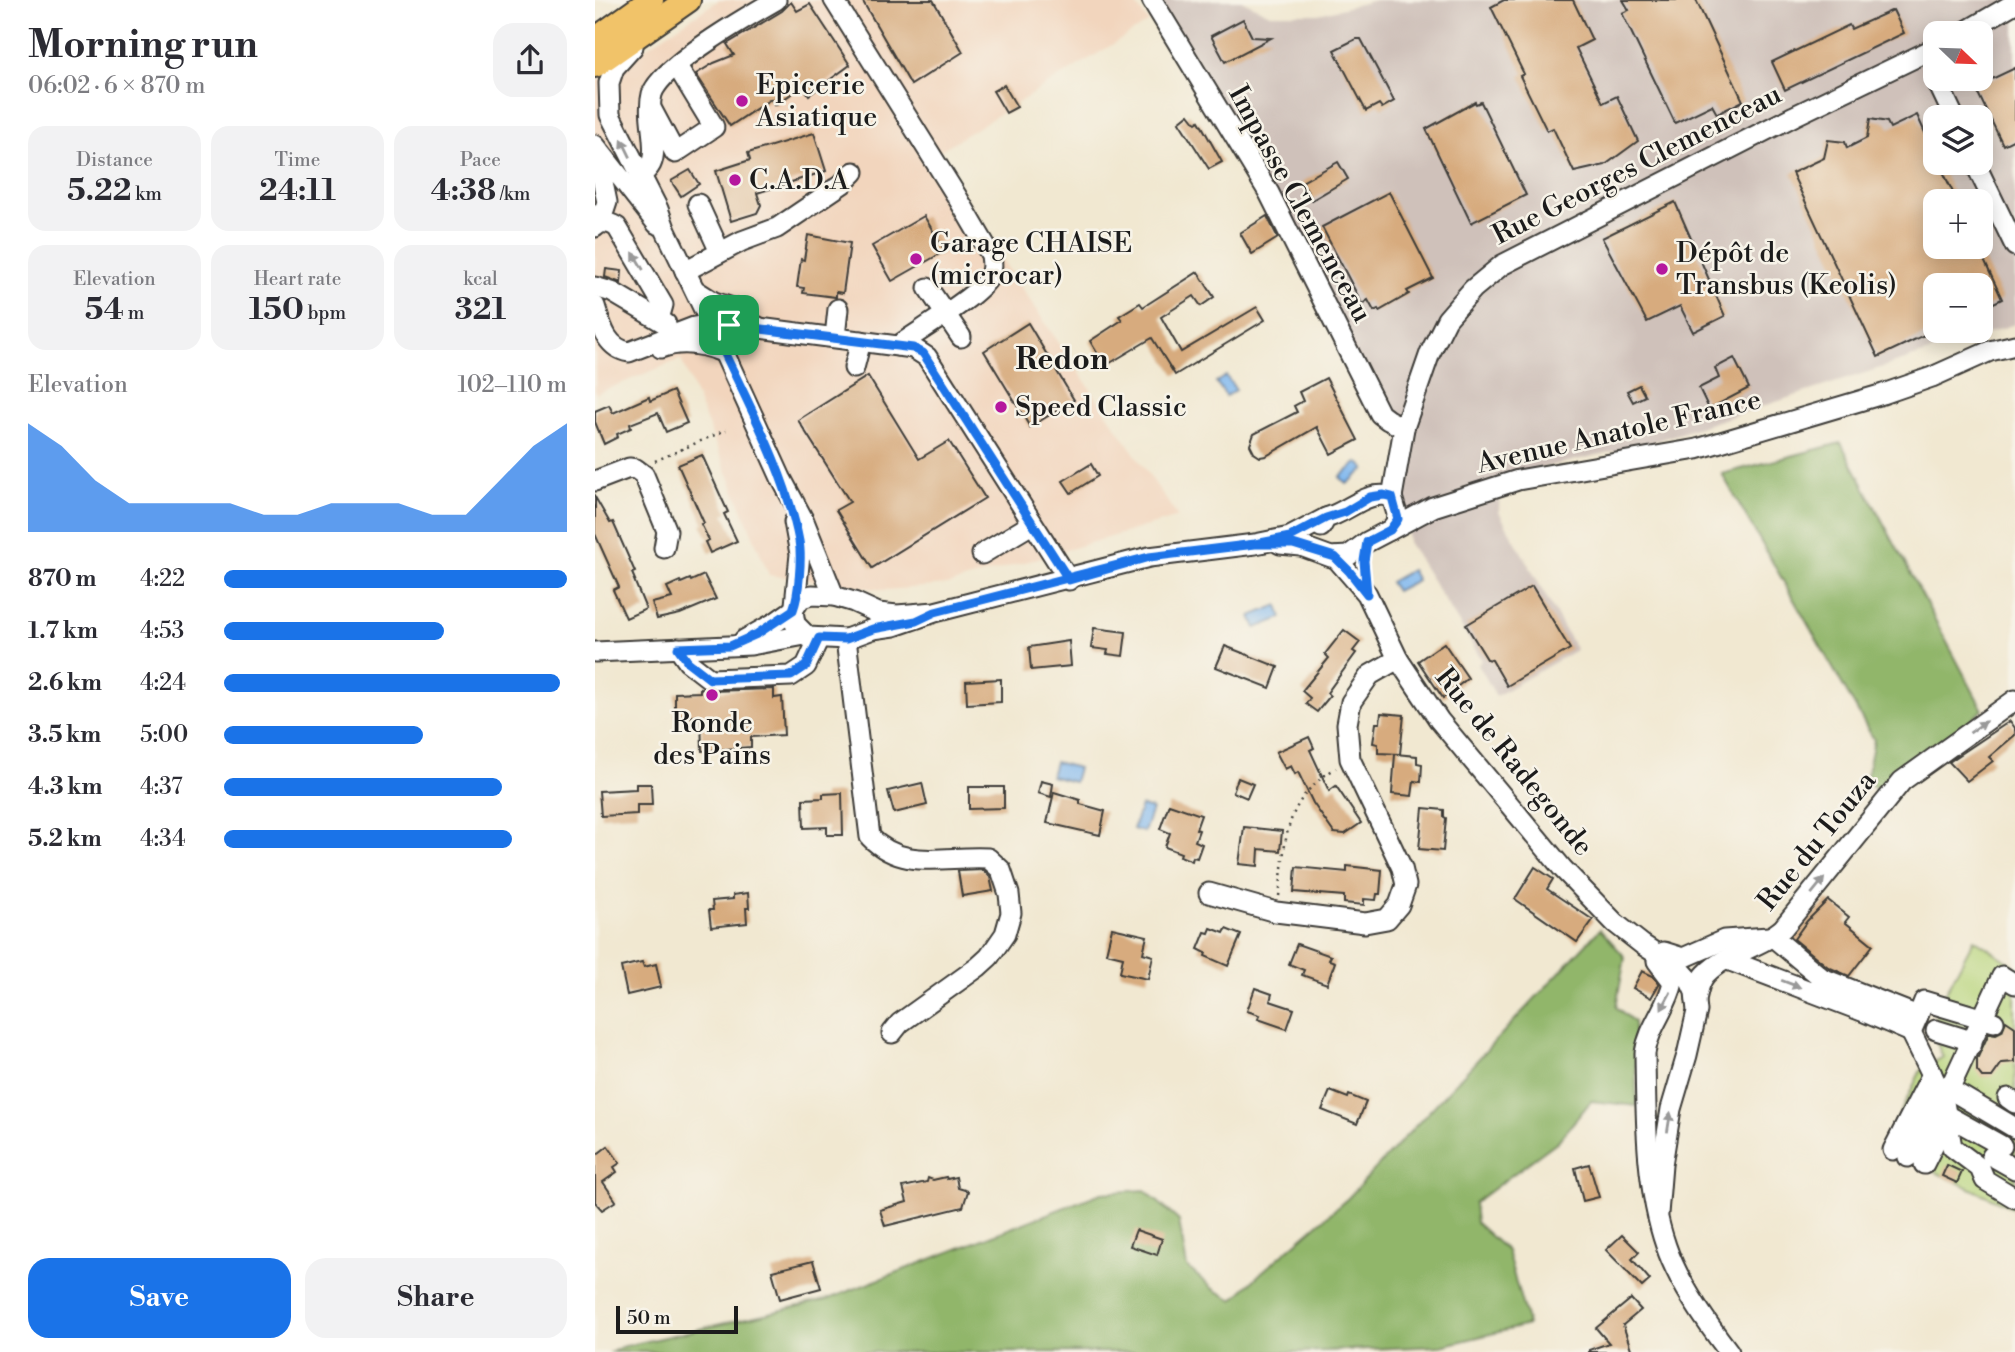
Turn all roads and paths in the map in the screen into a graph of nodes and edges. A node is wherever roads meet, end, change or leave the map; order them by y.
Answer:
1 (651, 0) edge
2 (776, 0) edge
3 (834, 0) edge
4 (1152, 0) edge
5 (684, 3) edge
6 (2015, 4) edge
7 (631, 15) junction
8 (1985, 21) edge
9 (595, 40) edge
10 (595, 46) edge
11 (1923, 54) edge
12 (595, 65) edge
13 (677, 66) junction
14 (595, 94) edge
15 (650, 107) junction
16 (610, 115) junction
17 (595, 145) edge
18 (674, 150) junction
19 (646, 171) junction
20 (854, 172) dead end
21 (1981, 175) edge
22 (698, 204) dead end
23 (595, 217) edge
24 (595, 227) edge
25 (666, 232) junction
26 (2015, 246) edge
27 (720, 252) junction
28 (685, 271) junction
29 (595, 287) edge
30 (928, 288) dead end
31 (694, 289) junction
32 (595, 306) edge
33 (838, 309) dead end
34 (946, 312) junction
35 (655, 316) junction
36 (595, 320) edge
37 (711, 324) junction
38 (759, 328) junction
39 (677, 333) junction
40 (835, 337) junction
41 (961, 338) dead end
42 (861, 341) junction
43 (2015, 345) edge
44 (898, 346) junction
45 (726, 356) junction
46 (854, 368) dead end
47 (1404, 428) junction
48 (726, 430) dead end
49 (636, 469) junction
50 (781, 478) junction
51 (595, 481) edge
52 (1393, 499) junction
53 (1351, 506) junction
54 (1433, 507) junction
55 (1326, 518) junction
56 (1032, 524) junction
57 (1390, 530) junction
58 (1367, 542) junction
59 (1255, 544) junction
60 (664, 548) dead end
61 (982, 554) dead end
62 (1328, 555) junction
63 (1069, 580) junction
64 (1367, 594) junction
65 (834, 596) junction
66 (862, 606) junction
67 (794, 608) junction
68 (935, 612) junction
69 (812, 637) junction
70 (851, 638) junction
71 (730, 646) junction
72 (678, 648) junction
73 (595, 652) edge
74 (1398, 659) junction
75 (2015, 700) edge
76 (1350, 759) junction
77 (1209, 893) dead end
78 (1276, 912) junction
79 (1773, 937) junction
80 (1643, 945) junction
81 (1727, 960) junction
82 (2015, 984) edge
83 (1696, 1000) junction
84 (1988, 1020) junction
85 (1915, 1024) junction
86 (1936, 1030) dead end
87 (892, 1033) dead end
88 (1972, 1044) junction
89 (1940, 1085) junction
90 (1948, 1116) junction
91 (2004, 1146) edge
92 (2015, 1170) edge
93 (2015, 1198) edge
94 (1658, 1214) junction
95 (1725, 1350) edge

1 - 7 main road
2 - 13 street
3 - 34 street
4 - 47 street, Impasse Clemenceau
5 - 12 main road
5 - 16 street
6 - 8 street
7 - 9 main road
7 - 10 street
11 - 47 street, Rue Georges Clemenceau
13 - 15 street
13 - 18 street
14 - 16 street
15 - 18 street
15 - 19 street
19 -> 16 street
17 - 23 street
17 - 25 street
18 - 19 street
19 - 25 street
20 - 27 street
21 - 26 street
22 - 27 street
35 -> 24 street
25 - 28 street
27 - 28 street
28 - 31 street
29 - 35 street
30 - 34 street
31 - 37 street
31 - 38 street
32 - 39 street
33 - 40 street
34 - 41 street
34 - 44 street
35 - 39 street
36 - 45 street
37 - 38 street
37 - 39 street
37 - 45 street
38 - 40 street
38 - 45 street
40 - 42 street
42 - 44 street
42 - 46 street
43 - 54 street, Avenue Anatole France
44 - 56 street
45 - 50 street
47 - 52 street, Rue Georges Clemenceau
47 - 53 street, Rue Georges Clemenceau
48 - 49 path
49 - 51 street
49 - 60 street
50 - 65 street
50 - 67 street
52 - 53 street, Avenue Anatole France
52 - 54 street, Avenue Anatole France
52 - 57 street, Rue Georges Clemenceau
53 - 55 street
54 - 57 street, Avenue Anatole France
55 - 59 street
55 - 62 street
56 - 61 street
56 - 63 street
57 - 58 street, Avenue Anatole France
58 - 62 street, Avenue Anatole France
58 - 64 street, Rue de Radegonde
59 - 62 street
59 - 63 street
62 - 64 street, Rue de Radegonde
63 - 68 street
64 - 74 street, Rue de Radegonde
65 - 66 street
65 - 67 street
66 - 68 street
66 - 70 street
67 - 69 street
67 - 71 street
68 - 70 street
69 - 70 street
69 - 71 street
69 - 72 street
70 - 87 street
71 - 72 street
72 - 73 street
74 - 76 street
74 - 80 street, Rue de Radegonde
79 -> 75 street, Rue du Touza
76 - 78 path
76 - 78 street
77 - 78 street
79 - 80 street, Rue du Touza
79 - 81 street
79 - 85 street
80 - 83 street
80 -> 94 street
81 - 83 street
81 -> 85 street
82 - 84 street
94 -> 83 street
84 - 85 street
84 - 88 street
85 - 89 street
86 - 88 street
88 - 89 street
89 - 90 street
89 - 90 street
89 - 91 street
90 - 91 street
90 - 91 street
91 - 92 street
91 - 93 street
94 - 95 street

